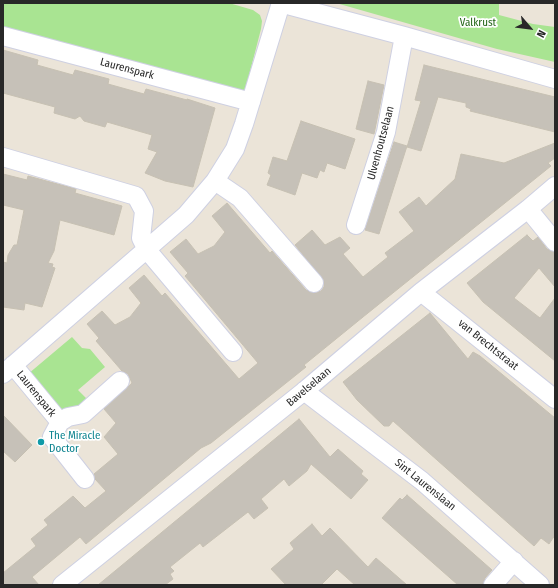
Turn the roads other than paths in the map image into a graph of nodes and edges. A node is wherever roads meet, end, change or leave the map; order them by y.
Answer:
1 (280, 3) edge
2 (3, 36) edge
3 (404, 36) junction
4 (555, 79) edge
5 (251, 102) junction
6 (3, 157) edge
7 (214, 181) junction
8 (555, 186) edge
9 (528, 209) junction
10 (356, 225) dead end
11 (555, 242) edge
12 (147, 250) junction
13 (314, 283) dead end
14 (421, 292) junction
15 (233, 352) dead end
16 (8, 369) edge
17 (120, 381) dead end
18 (304, 391) junction
19 (555, 399) edge
20 (60, 422) junction
21 (85, 479) dead end
22 (514, 561) junction
23 (62, 585) edge
24 (493, 585) edge
25 (540, 585) edge

1 - 3 street
1 - 5 street, Laurenspark
2 - 5 street, Laurenspark
3 - 4 street
3 - 10 street, Ulvenhoutselaan
5 - 7 street, Laurenspark
6 - 12 street
7 - 12 street, Laurenspark
7 - 13 street
8 - 9 street, Bavelselaan
9 - 11 street
9 - 14 street, Bavelselaan
12 - 15 street
12 - 16 street, Laurenspark
14 - 18 street, Bavelselaan
14 - 19 street, van Brechtstraat
16 - 20 street, Laurenspark
17 - 20 street, Laurenspark
18 - 22 street, Sint Laurenslaan
18 - 23 street, Bavelselaan
20 - 21 street, Laurenspark
22 - 24 street
22 - 25 street, Sint Laurenslaan

